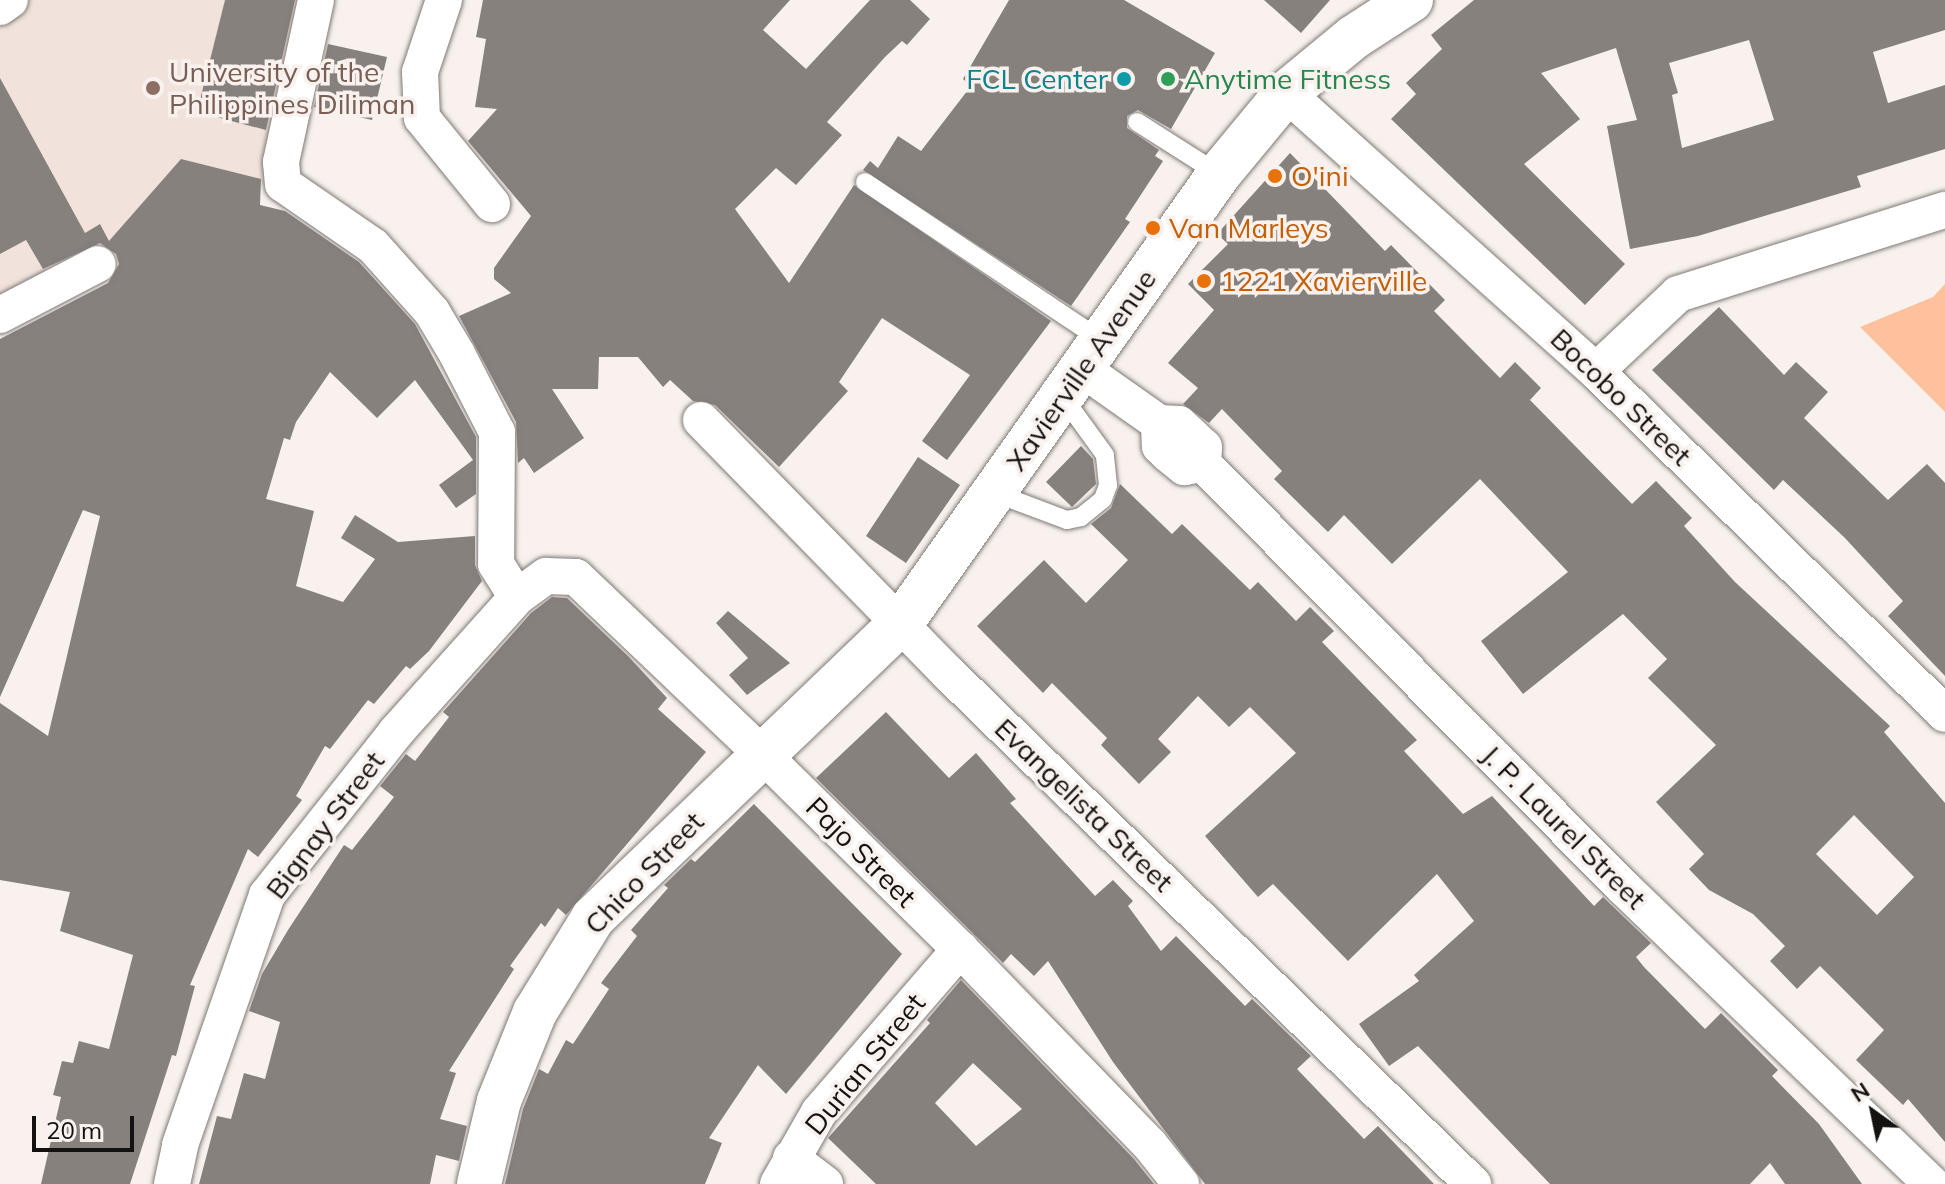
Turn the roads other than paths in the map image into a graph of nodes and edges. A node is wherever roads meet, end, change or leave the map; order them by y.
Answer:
1 (10, 0) edge
2 (316, 0) edge
3 (444, 0) edge
4 (1411, 0) edge
5 (0, 7) edge
6 (1286, 93) junction
7 (1137, 122) dead end
8 (1219, 174) junction
9 (865, 182) dead end
10 (492, 204) dead end
11 (1945, 210) edge
12 (98, 264) dead end
13 (0, 315) edge
14 (1081, 368) junction
15 (1596, 371) junction
16 (701, 420) dead end
17 (995, 493) junction
18 (517, 597) junction
19 (902, 622) junction
20 (1945, 714) edge
21 (763, 755) junction
22 (960, 949) junction
23 (784, 1171) edge
24 (172, 1184) edge
25 (479, 1184) edge
26 (825, 1184) edge
27 (1181, 1184) edge
28 (1473, 1184) edge
29 (1932, 1184) edge

1 - 5 street
2 - 18 street
3 - 10 street
4 - 6 main road, Xavierville Avenue
6 - 8 main road, Xavierville Avenue
6 - 15 street, Bocobo Street
7 - 8 lane
8 - 14 main road, Xavierville Avenue
9 - 14 lane
11 - 15 street
12 - 13 street
14 - 17 main road, Xavierville Avenue
14 - 17 lane
14 - 29 street, J. P. Laurel Street
15 - 20 street, Bocobo Street
16 - 19 street, Evangelista Street
17 - 19 main road, Xavierville Avenue
18 - 21 street, Pajo Street
18 - 24 street, Bignay Street
19 - 21 main road, Xavierville Avenue
19 - 28 street, Evangelista Street
21 - 22 street, Pajo Street
21 - 25 main road, Chico Street
22 - 23 street, Durian Street
22 - 27 street, Pajo Street
23 - 26 street

